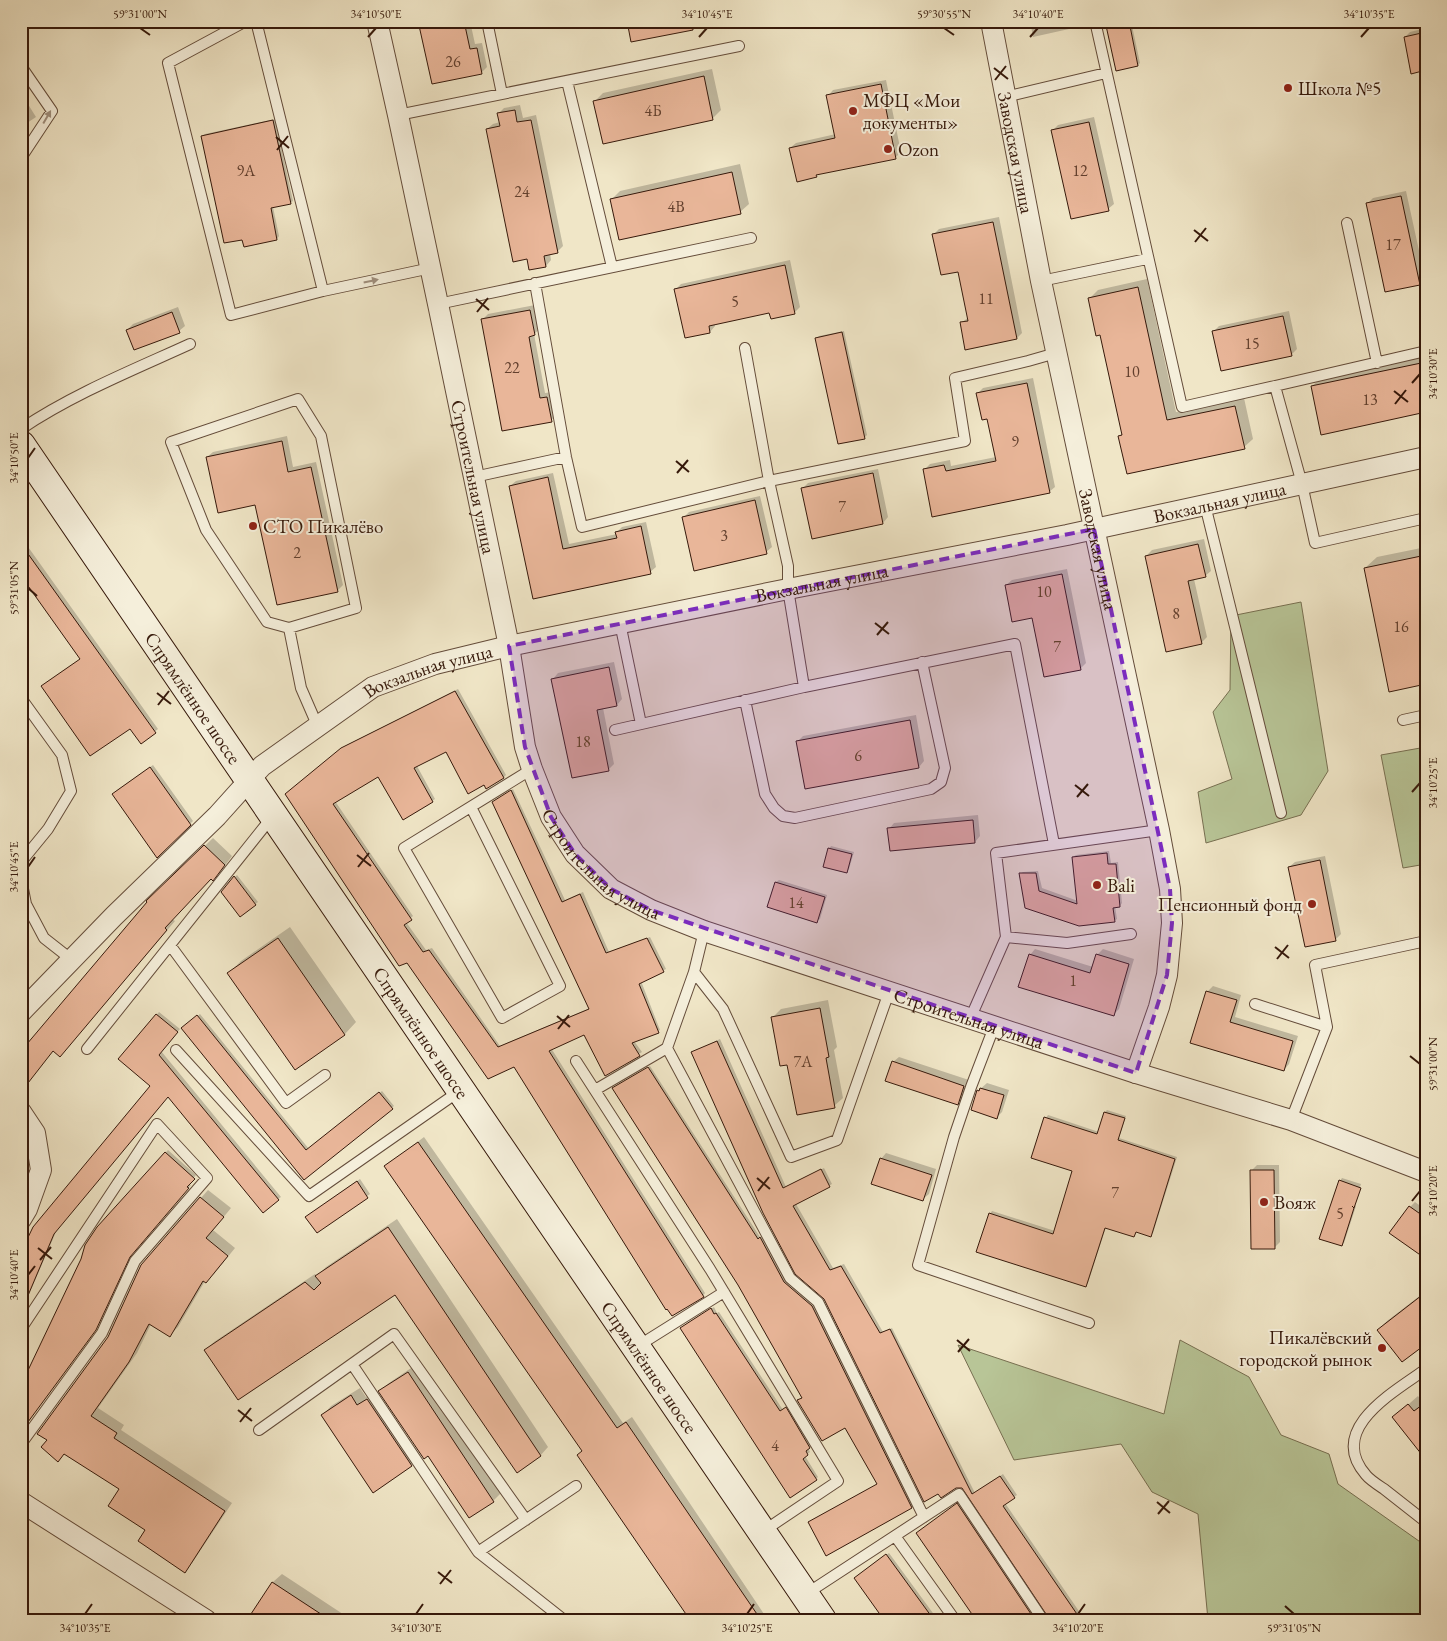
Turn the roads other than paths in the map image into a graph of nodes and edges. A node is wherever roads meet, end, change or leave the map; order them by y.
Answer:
1 (246, 21) edge
2 (256, 21) edge
3 (376, 21) edge
4 (487, 21) edge
5 (991, 21) edge
6 (1095, 21) edge
7 (739, 46) dead end
8 (21, 66) edge
9 (1106, 73) junction
10 (567, 81) junction
11 (502, 94) junction
12 (1006, 97) junction
13 (398, 115) junction
14 (21, 158) edge
15 (1347, 222) dead end
16 (752, 238) dead end
17 (1147, 259) junction
18 (612, 267) junction
19 (431, 268) junction
20 (1040, 281) junction
21 (534, 283) junction
22 (323, 291) junction
23 (438, 304) junction
24 (190, 344) dead end
25 (746, 348) dead end
26 (1426, 351) edge
27 (1056, 353) junction
28 (1377, 363) junction
29 (1275, 386) junction
30 (21, 429) edge
31 (21, 445) edge
32 (566, 457) junction
33 (1426, 457) edge
34 (474, 477) junction
35 (769, 481) junction
36 (1302, 484) junction
37 (1205, 505) junction
38 (1426, 518) edge
39 (1094, 529) junction
40 (788, 589) junction
41 (620, 623) junction
42 (289, 628) junction
43 (510, 646) junction
44 (922, 662) junction
45 (804, 687) junction
46 (21, 698) edge
47 (745, 700) junction
48 (1426, 715) edge
49 (1403, 720) dead end
50 (641, 724) junction
51 (318, 727) junction
52 (616, 730) dead end
53 (532, 769) junction
54 (250, 778) junction
55 (471, 807) junction
56 (1281, 813) dead end
57 (274, 814) junction
58 (1159, 830) junction
59 (1054, 844) junction
60 (21, 862) edge
61 (21, 879) edge
62 (704, 931) junction
63 (1131, 934) dead end
64 (1006, 937) junction
65 (1426, 941) edge
66 (170, 945) junction
67 (72, 960) junction
68 (694, 972) junction
69 (889, 992) junction
70 (1255, 1004) dead end
71 (21, 1012) edge
72 (970, 1019) junction
73 (994, 1027) junction
74 (1327, 1027) junction
75 (667, 1048) junction
76 (87, 1049) dead end
77 (176, 1050) dead end
78 (576, 1061) dead end
79 (1136, 1074) junction
80 (325, 1075) dead end
81 (462, 1090) junction
82 (595, 1090) junction
83 (21, 1112) edge
84 (1291, 1120) junction
85 (1424, 1166) edge
86 (21, 1219) edge
87 (724, 1292) junction
88 (1089, 1322) dead end
89 (21, 1329) edge
90 (636, 1347) junction
91 (352, 1364) junction
92 (1426, 1370) edge
93 (259, 1430) dead end
94 (21, 1444) edge
95 (576, 1486) dead end
96 (21, 1502) edge
97 (924, 1517) junction
98 (526, 1520) junction
99 (1426, 1522) edge
100 (762, 1532) junction
101 (894, 1536) junction
102 (478, 1552) junction
103 (805, 1595) junction
104 (206, 1620) edge
105 (564, 1620) edge
106 (822, 1620) edge
107 (954, 1620) edge
108 (1043, 1620) edge

1 - 22 lane
2 - 22 lane
3 - 13 street, Строительная улица
4 - 11 lane
5 - 12 street, Заводская улица
6 - 9 lane
7 - 10 lane
14 -> 8 lane
9 - 12 lane
9 - 17 lane
10 - 11 lane
10 - 18 lane
11 - 13 lane
12 - 20 street, Заводская улица
13 - 19 street, Строительная улица
15 - 28 lane
16 - 18 lane
17 - 20 lane
17 - 29 lane
18 - 21 lane
22 -> 19 lane
19 - 23 street, Строительная улица
20 - 27 street, Заводская улица
21 - 23 lane
21 - 32 lane
23 - 34 street, Строительная улица
24 - 30 lane
25 - 35 lane
26 - 28 lane
27 - 35 lane
27 - 39 street, Заводская улица
28 - 29 lane
29 - 36 lane
31 - 54 main road, Спрямлённое шоссе
32 - 34 lane
32 - 35 lane
33 - 36 street, Вокзальная улица
34 - 43 street, Строительная улица
35 - 40 lane
36 - 37 street, Вокзальная улица
36 - 38 lane
37 - 39 street, Вокзальная улица
37 - 56 lane
39 - 40 street, Вокзальная улица
39 - 58 street, Заводская улица
40 - 41 street, Вокзальная улица
40 - 45 lane
41 - 43 street, Вокзальная улица
41 - 50 lane
42 - 42 lane
42 - 51 lane
43 - 51 street, Вокзальная улица
43 - 53 street, Строительная улица
44 - 45 lane
44 - 47 lane
44 - 59 lane
45 - 47 lane
46 - 60 lane
47 - 50 lane
48 - 49 lane
50 - 52 lane
51 - 54 street, Вокзальная улица
53 - 55 lane
53 - 62 street, Строительная улица
54 - 57 main road, Спрямлённое шоссе
54 - 67 street, Вокзальная улица
55 - 55 lane
57 - 66 lane
57 - 81 main road, Спрямлённое шоссе
58 - 59 lane
58 - 79 street, Заводская улица
59 - 64 lane
61 - 67 lane
62 - 68 lane
62 - 69 street, Строительная улица
63 - 64 lane
64 - 72 lane
65 - 74 lane
66 - 76 lane
66 - 80 lane
67 - 71 street, Вокзальная улица
68 - 69 lane
68 - 75 lane
69 - 72 street, Строительная улица
70 - 74 lane
72 - 73 street, Строительная улица
73 - 79 street, Строительная улица
73 - 88 lane
74 - 84 lane
75 - 82 lane
75 - 97 lane
77 - 81 lane
78 - 82 lane
79 - 84 street, Строительная улица
81 - 90 main road, Спрямлённое шоссе
82 - 87 lane
83 - 86 street
84 - 85 street, Строительная улица
87 - 90 lane
87 - 100 lane
89 - 94 lane
90 - 100 main road, Спрямлённое шоссе
91 - 93 lane
91 - 98 lane
91 - 102 lane
92 - 99 lane
95 - 98 lane
96 - 104 street
97 - 101 lane
97 - 108 lane
98 - 102 lane
100 - 103 main road, Спрямлённое шоссе
101 - 103 lane
101 - 107 lane
102 - 105 lane
103 - 106 main road, Спрямлённое шоссе

